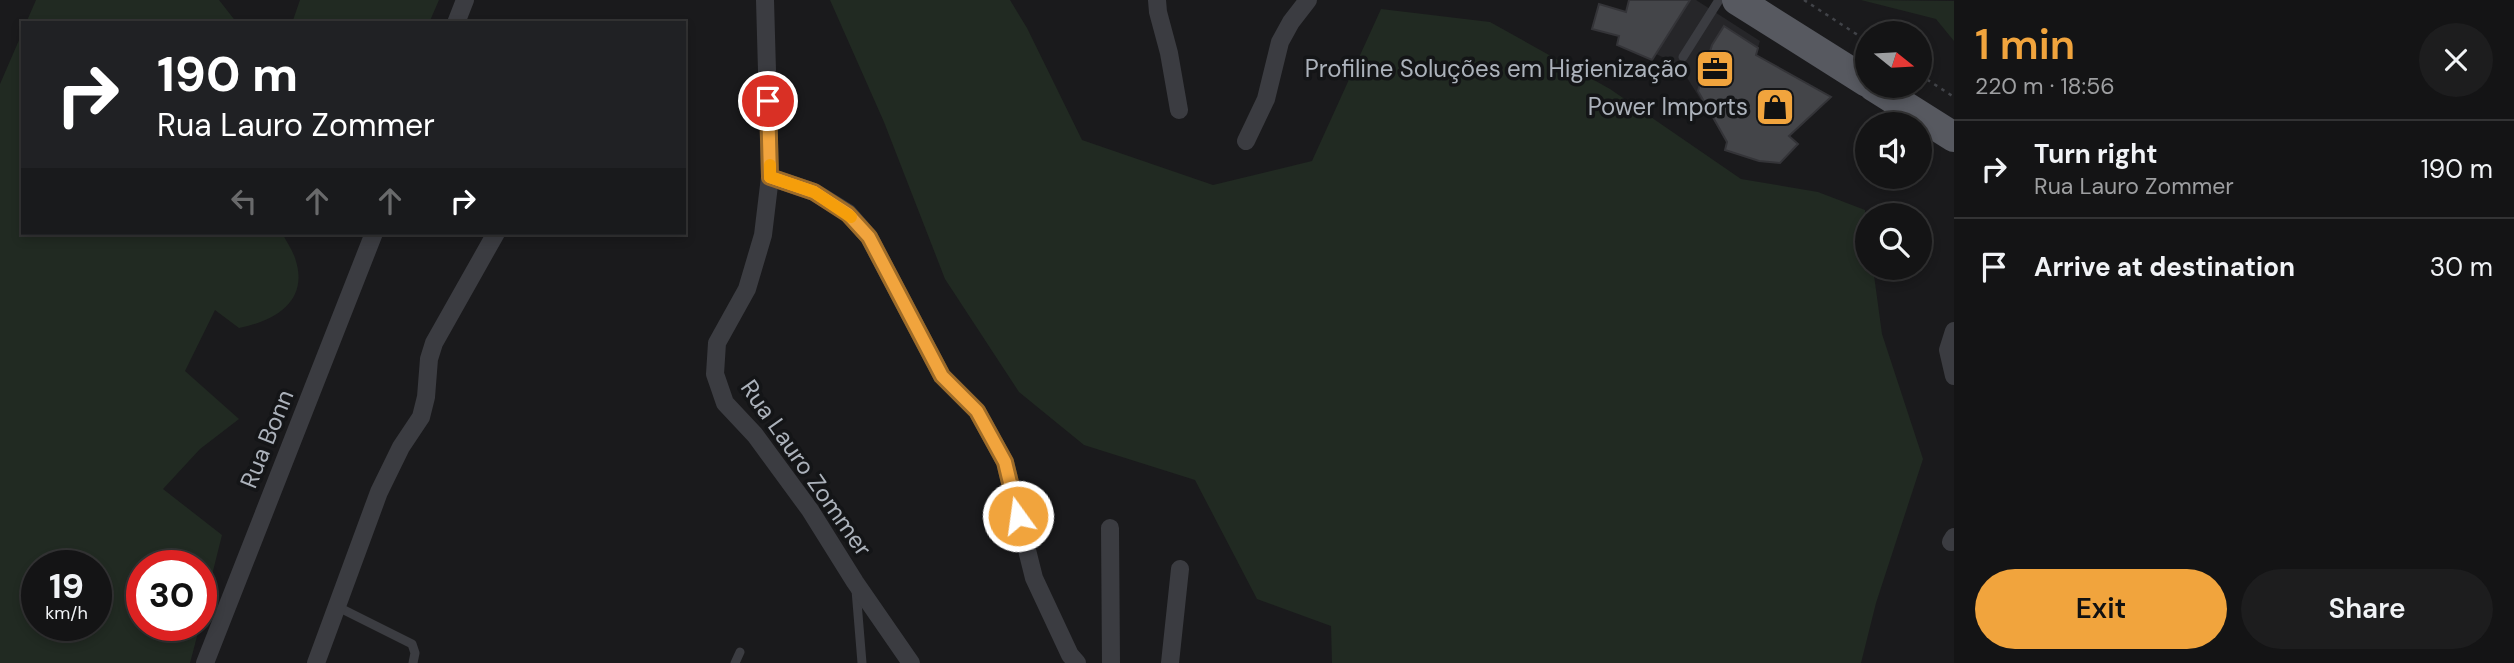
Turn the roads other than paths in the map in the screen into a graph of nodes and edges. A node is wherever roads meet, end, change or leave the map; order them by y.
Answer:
1 (465, 0) edge
2 (765, 0) edge
3 (1157, 0) edge
4 (1308, 0) edge
5 (1719, 0) edge
6 (1737, 0) edge
7 (1774, 0) edge
8 (457, 21) edge
9 (1855, 52) edge
10 (1683, 57) dead end
11 (1855, 74) edge
12 (1892, 98) edge
13 (1926, 98) edge
14 (1179, 110) dead end
15 (1954, 116) edge
16 (1954, 137) edge
17 (1247, 141) dead end
18 (770, 177) junction
19 (373, 235) edge
20 (495, 235) edge
21 (1954, 331) edge
22 (1954, 376) edge
23 (1110, 528) dead end
24 (1180, 569) dead end
25 (855, 582) junction
26 (338, 607) junction
27 (740, 652) dead end
28 (205, 663) edge
29 (316, 663) edge
30 (413, 663) edge
31 (735, 663) edge
32 (862, 663) edge
33 (911, 663) edge
34 (1077, 663) edge
35 (1111, 663) edge
36 (1170, 663) edge

1 - 8 street
2 - 18 street, Rua Lauro Zommer
3 - 14 street
4 - 17 street
5 - 10 lane
6 - 11 main road
7 - 9 main road
12 - 16 main road
13 - 15 main road
18 - 25 street, Rua Lauro Zommer
18 - 34 street
19 - 28 street, Rua Bonn
20 - 26 street
21 - 22 street
23 - 35 street
24 - 36 street
25 - 32 lane
25 - 33 street, Rua Lauro Zommer
26 - 29 street
26 - 30 lane
27 - 31 lane

